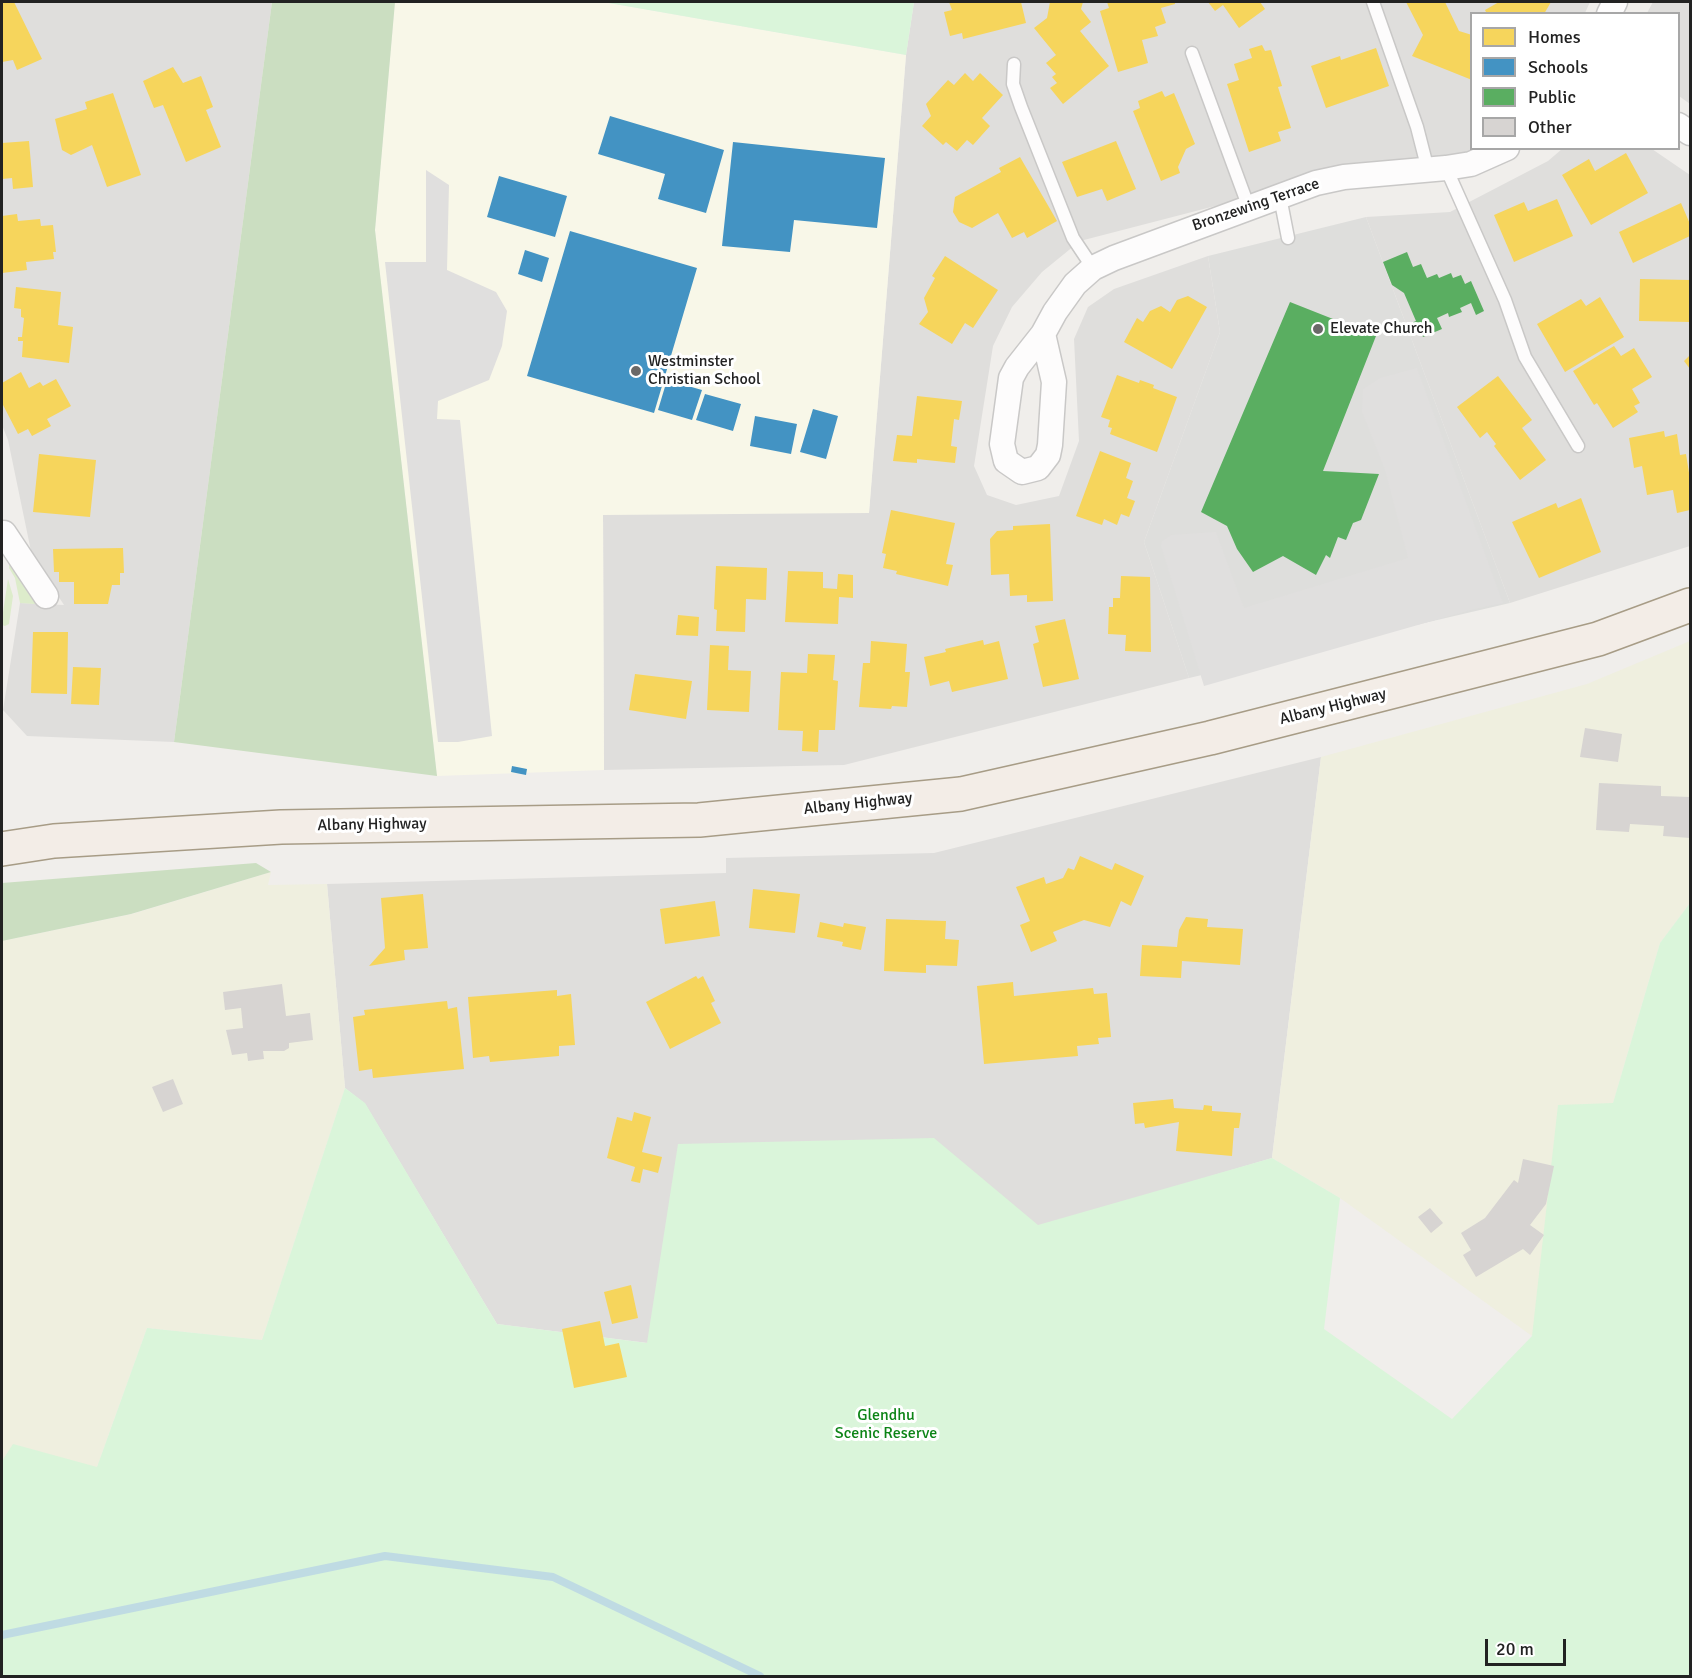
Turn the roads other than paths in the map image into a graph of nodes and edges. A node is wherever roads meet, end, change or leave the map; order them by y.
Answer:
1 (1373, 2) edge
2 (1192, 53) dead end
3 (1014, 64) dead end
4 (1502, 150) edge
5 (1437, 169) junction
6 (1280, 197) junction
7 (1249, 208) junction
8 (1288, 238) dead end
9 (1093, 268) junction
10 (1043, 334) junction
11 (1578, 446) dead end
12 (2, 532) edge
13 (46, 596) dead end
14 (1690, 605) edge
15 (2, 849) edge

1 - 5 lane
2 - 7 lane
3 - 9 lane
4 - 5 street, Bronzewing Terrace
5 - 6 street, Bronzewing Terrace
5 - 11 lane
6 - 7 street, Bronzewing Terrace
6 - 8 lane
7 - 9 street, Bronzewing Terrace
9 - 10 street, Bronzewing Terrace
10 - 10 street, Bronzewing Terrace
12 - 13 street
14 - 15 main road, Albany Highway

